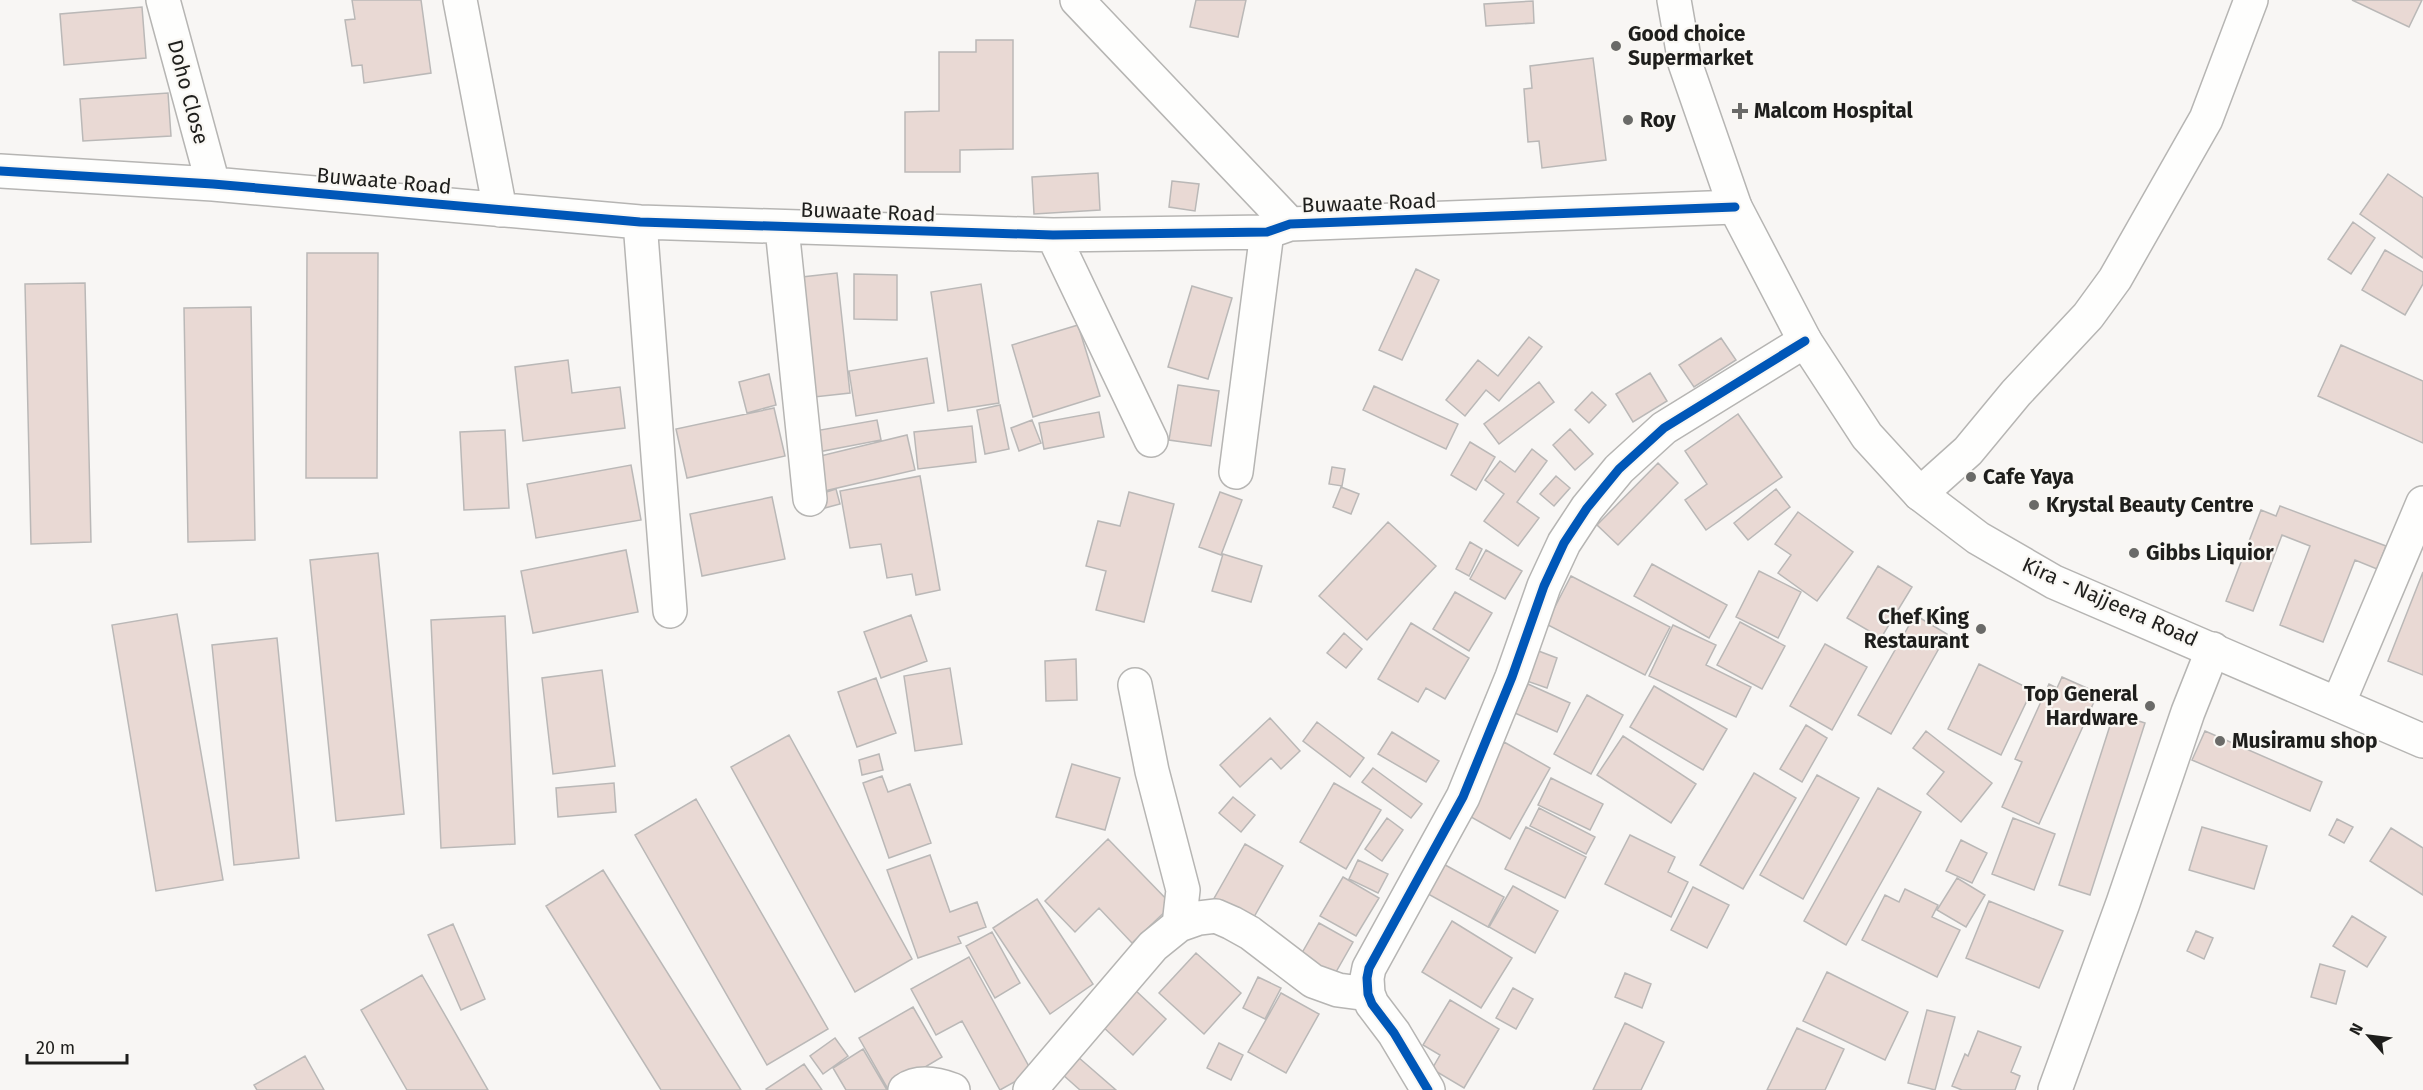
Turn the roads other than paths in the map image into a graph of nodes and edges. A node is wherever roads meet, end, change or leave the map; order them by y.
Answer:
1 (163, 0) edge
2 (460, 0) edge
3 (1077, 0) edge
4 (1674, 0) edge
5 (2250, 0) edge
6 (0, 171) edge
7 (213, 184) junction
8 (1735, 207) junction
9 (500, 210) junction
10 (640, 222) junction
11 (782, 228) junction
12 (1279, 228) junction
13 (1053, 235) junction
14 (1805, 341) junction
15 (1150, 440) dead end
16 (1236, 472) dead end
17 (1920, 494) junction
18 (810, 499) dead end
19 (2423, 502) edge
20 (670, 611) dead end
21 (2213, 649) junction
22 (1135, 685) dead end
23 (2338, 704) junction
24 (2423, 741) edge
25 (1179, 925) junction
26 (1368, 994) junction
27 (905, 1090) edge
28 (953, 1090) edge
29 (1030, 1090) edge
30 (1428, 1090) edge
31 (2055, 1090) edge

1 - 7 street, Doho Close
2 - 9 street
3 - 12 street
4 - 8 street, Kira - Najjeera Road
5 - 17 street
6 - 7 street, Buwaate Road
7 - 9 street, Buwaate Road
8 - 12 street, Buwaate Road
8 - 14 street, Kira - Najjeera Road
9 - 10 street, Buwaate Road
10 - 11 street, Buwaate Road
10 - 20 street
11 - 13 street, Buwaate Road
11 - 18 street
12 - 13 street, Buwaate Road
12 - 16 street
13 - 15 street
14 - 17 street, Kira - Najjeera Road
14 - 26 street
17 - 21 street, Kira - Najjeera Road
19 - 23 street
21 - 23 street, Kira - Najjeera Road
21 - 31 street
22 - 25 street
23 - 24 street, Kira - Najjeera Road
25 - 26 street
25 - 29 street
26 - 30 street
27 - 28 street

